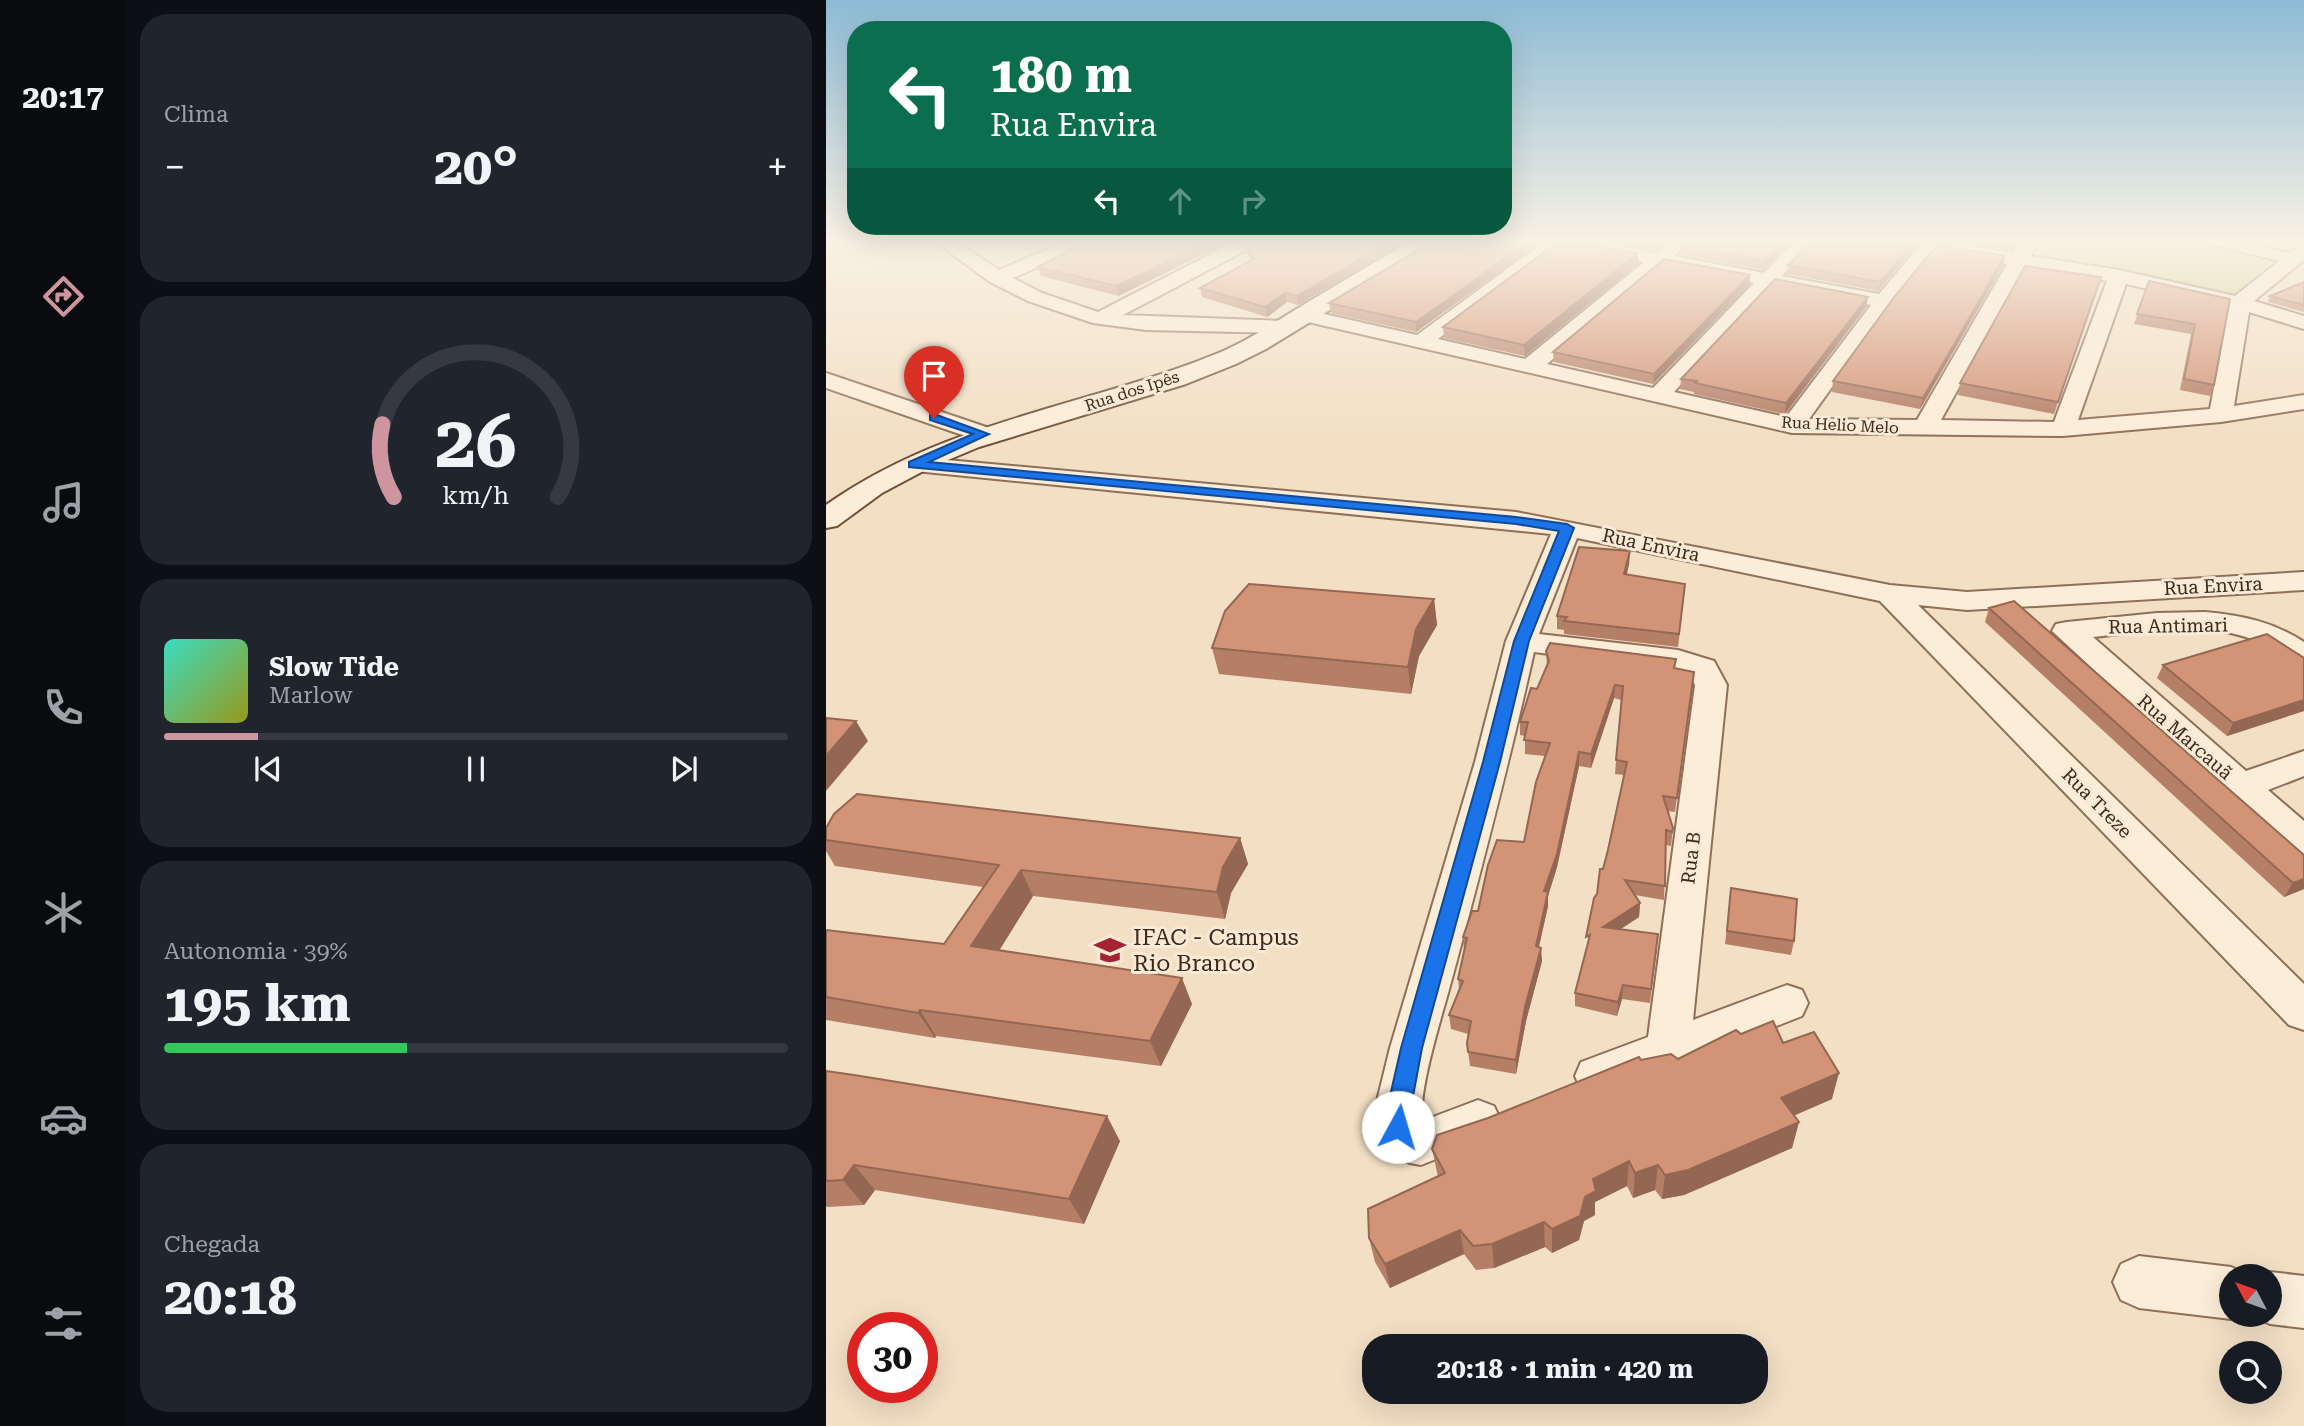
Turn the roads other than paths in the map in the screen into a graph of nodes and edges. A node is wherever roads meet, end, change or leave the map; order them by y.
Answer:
1 (1063, 307) edge
2 (1124, 307) edge
3 (1317, 307) edge
4 (1468, 307) edge
5 (1602, 307) edge
6 (1744, 307) edge
7 (1880, 307) edge
8 (1993, 307) edge
9 (2108, 307) edge
10 (2239, 307) edge
11 (2251, 307) edge
12 (1100, 319) junction
13 (1294, 321) junction
14 (2304, 323) edge
15 (1419, 343) junction
16 (1529, 367) junction
17 (826, 380) edge
18 (1658, 396) junction
19 (2304, 402) edge
20 (2221, 415) junction
21 (1792, 426) junction
22 (1924, 429) junction
23 (2063, 429) junction
24 (984, 434) junction
25 (914, 465) junction
26 (826, 519) edge
27 (1567, 528) junction
28 (2304, 580) edge
29 (1890, 594) junction
30 (2067, 631) joint
31 (1521, 641) junction
32 (2303, 656) edge
33 (2304, 763) edge
34 (2241, 786) junction
35 (2304, 842) edge
36 (1787, 1003) dead end
37 (2304, 1012) edge
38 (1668, 1049) junction
39 (1564, 1089) edge
40 (1512, 1108) edge
41 (2139, 1282) dead end
42 (2219, 1292) edge
43 (2282, 1299) edge
44 (2304, 1302) edge

1 - 12 street, Rua Helio Melo
2 - 12 street
3 - 13 street, Rua dos Ipês
4 - 15 street
5 - 16 street
6 - 18 street
7 - 21 street
8 - 22 street
9 - 23 street
10 - 20 street
11 - 14 street
12 - 13 street, Rua Helio Melo
13 - 15 street, Rua Helio Melo
13 - 24 street, Rua dos Ipês
15 - 16 street, Rua Helio Melo
16 - 18 street, Rua Helio Melo
17 - 24 street
18 - 21 street, Rua Helio Melo
19 - 20 street, Rua Helio Melo
20 - 23 street, Rua Helio Melo
21 - 22 street, Rua Helio Melo
22 - 23 street, Rua Helio Melo
24 - 25 street, Rua dos Ipês
25 - 26 street, Rua dos Ipês
25 - 27 street, Rua Envira
27 - 29 street, Rua Envira
27 - 31 street
28 - 29 street, Rua Envira
29 - 37 street, Rua Treze
30 - 32 street, Rua Antimari
30 - 34 street, Rua Marcauã
31 - 38 street, Rua B
31 - 40 street
33 - 34 street
34 - 35 street, Rua Marcauã
36 - 38 street
38 - 39 street
41 - 42 street
43 - 44 street

